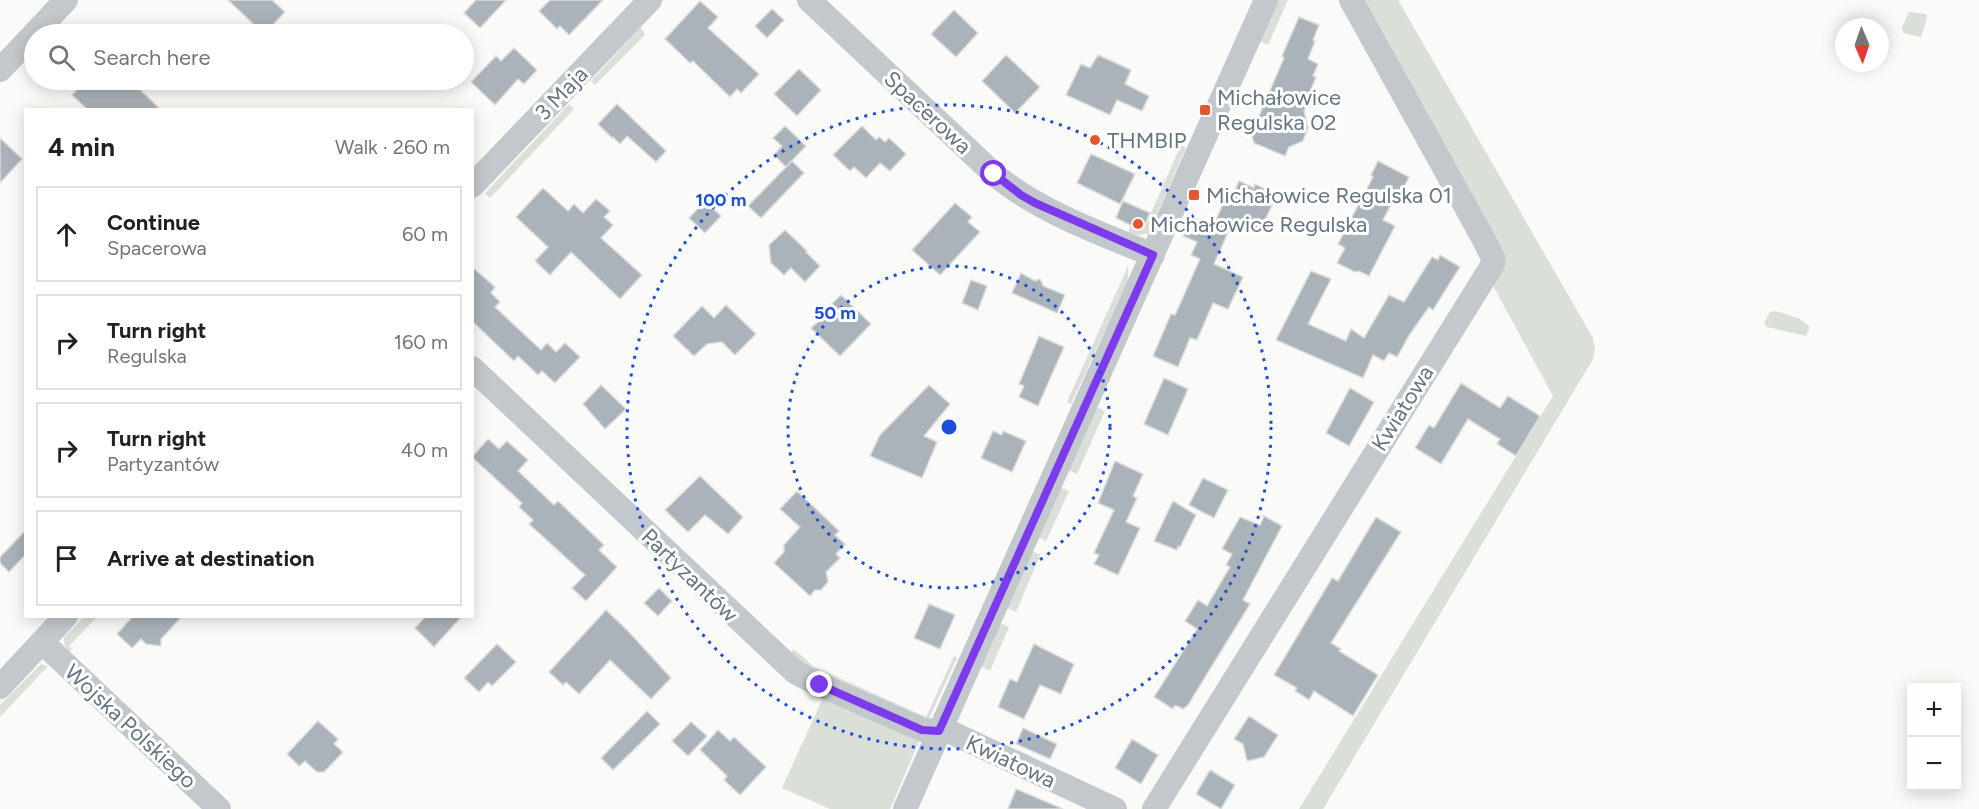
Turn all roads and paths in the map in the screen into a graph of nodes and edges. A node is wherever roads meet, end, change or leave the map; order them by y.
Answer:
1 (66, 0) edge
2 (650, 0) edge
3 (809, 0) edge
4 (1266, 0) edge
5 (1351, 0) edge
6 (43, 24) edge
7 (24, 45) edge
8 (0, 70) edge
9 (474, 184) edge
10 (1153, 255) junction
11 (474, 370) edge
12 (64, 618) edge
13 (42, 642) junction
14 (0, 687) edge
15 (939, 731) junction
16 (219, 809) edge
17 (905, 809) edge
18 (1115, 809) edge
19 (1154, 809) edge

1 - 6 street
2 - 9 street, 3 Maja
3 - 10 street, Spacerowa
4 - 10 street
5 - 19 street, Kwiatowa
7 - 8 street
10 - 15 street
11 - 15 street, Partyzantów
12 - 13 street
13 - 14 street
13 - 16 street, Wojska Polskiego
15 - 17 street
15 - 18 street, Kwiatowa

